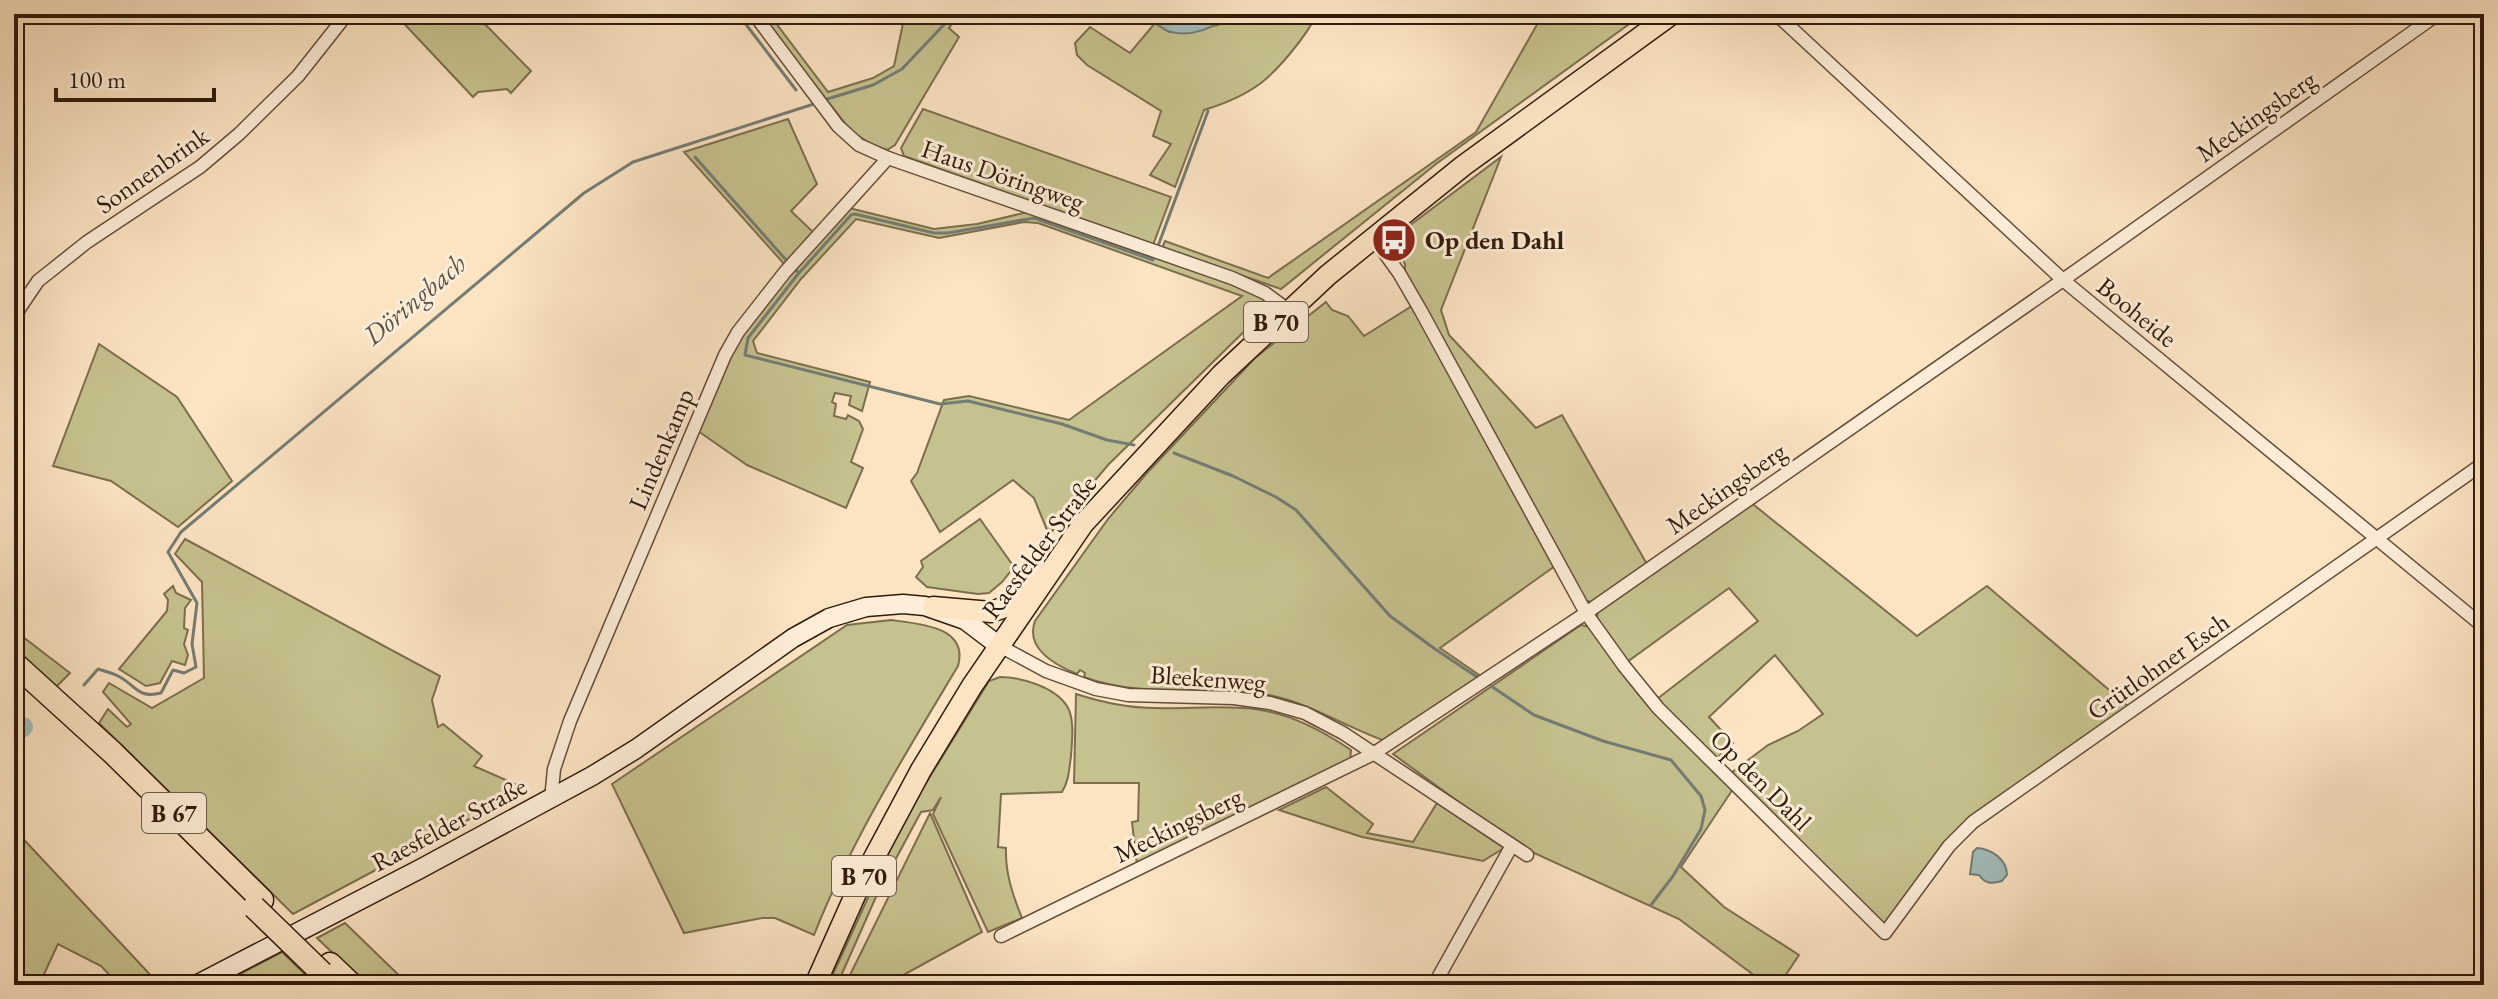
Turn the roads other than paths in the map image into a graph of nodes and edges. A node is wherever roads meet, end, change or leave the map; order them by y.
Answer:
1 (347, 14) edge
2 (754, 14) edge
3 (1672, 14) edge
4 (1776, 14) edge
5 (2438, 14) edge
6 (888, 158) junction
7 (1373, 237) junction
8 (2063, 280) junction
9 (1288, 310) junction
10 (14, 324) edge
11 (2484, 463) edge
12 (1083, 524) junction
13 (2377, 539) junction
14 (933, 607) junction
15 (1586, 613) junction
16 (2484, 627) edge
17 (998, 645) junction
18 (14, 663) edge
19 (14, 679) edge
20 (1373, 754) junction
21 (551, 800) junction
22 (1511, 847) junction
23 (1527, 855) dead end
24 (258, 903) junction
25 (1885, 933) joint
26 (1001, 936) dead end
27 (329, 974) edge
28 (196, 985) edge
29 (352, 985) edge
30 (815, 985) edge
31 (1434, 985) edge

1 - 10 street, Sonnenbrink
2 - 6 street, Haus Döringweg
3 - 7 main road, Raesfelder Straße / B 70
4 - 8 street, Booheide
5 - 8 street, Meckingsberg
6 - 9 street, Haus Döringweg
6 - 21 street, Lindenkamp
7 - 9 main road, Raesfelder Straße / B 70
7 - 15 street, Op den Dahl
8 - 13 street, Booheide
8 - 15 street, Meckingsberg
9 - 12 main road, Raesfelder Straße / B 70
11 - 13 street, Grütlohner Esch
12 - 14 main road
12 - 17 main road, Raesfelder Straße / B 70
13 - 16 street, Booheide
13 - 25 street, Grütlohner Esch
14 - 17 main road, Raesfelder Straße
14 - 21 main road, Raesfelder Straße
15 - 20 street, Meckingsberg
15 - 25 street, Op den Dahl
17 - 20 street, Bleekenweg
17 - 30 main road, B 70
18 - 24 highway, B 67
19 - 24 highway, B 67
20 - 22 street, Bleekenweg
20 - 26 street, Meckingsberg
21 - 28 main road, Raesfelder Straße
22 - 23 street, Bleekenweg
22 - 31 street
24 - 27 highway, B 67
27 - 29 highway, B 67

